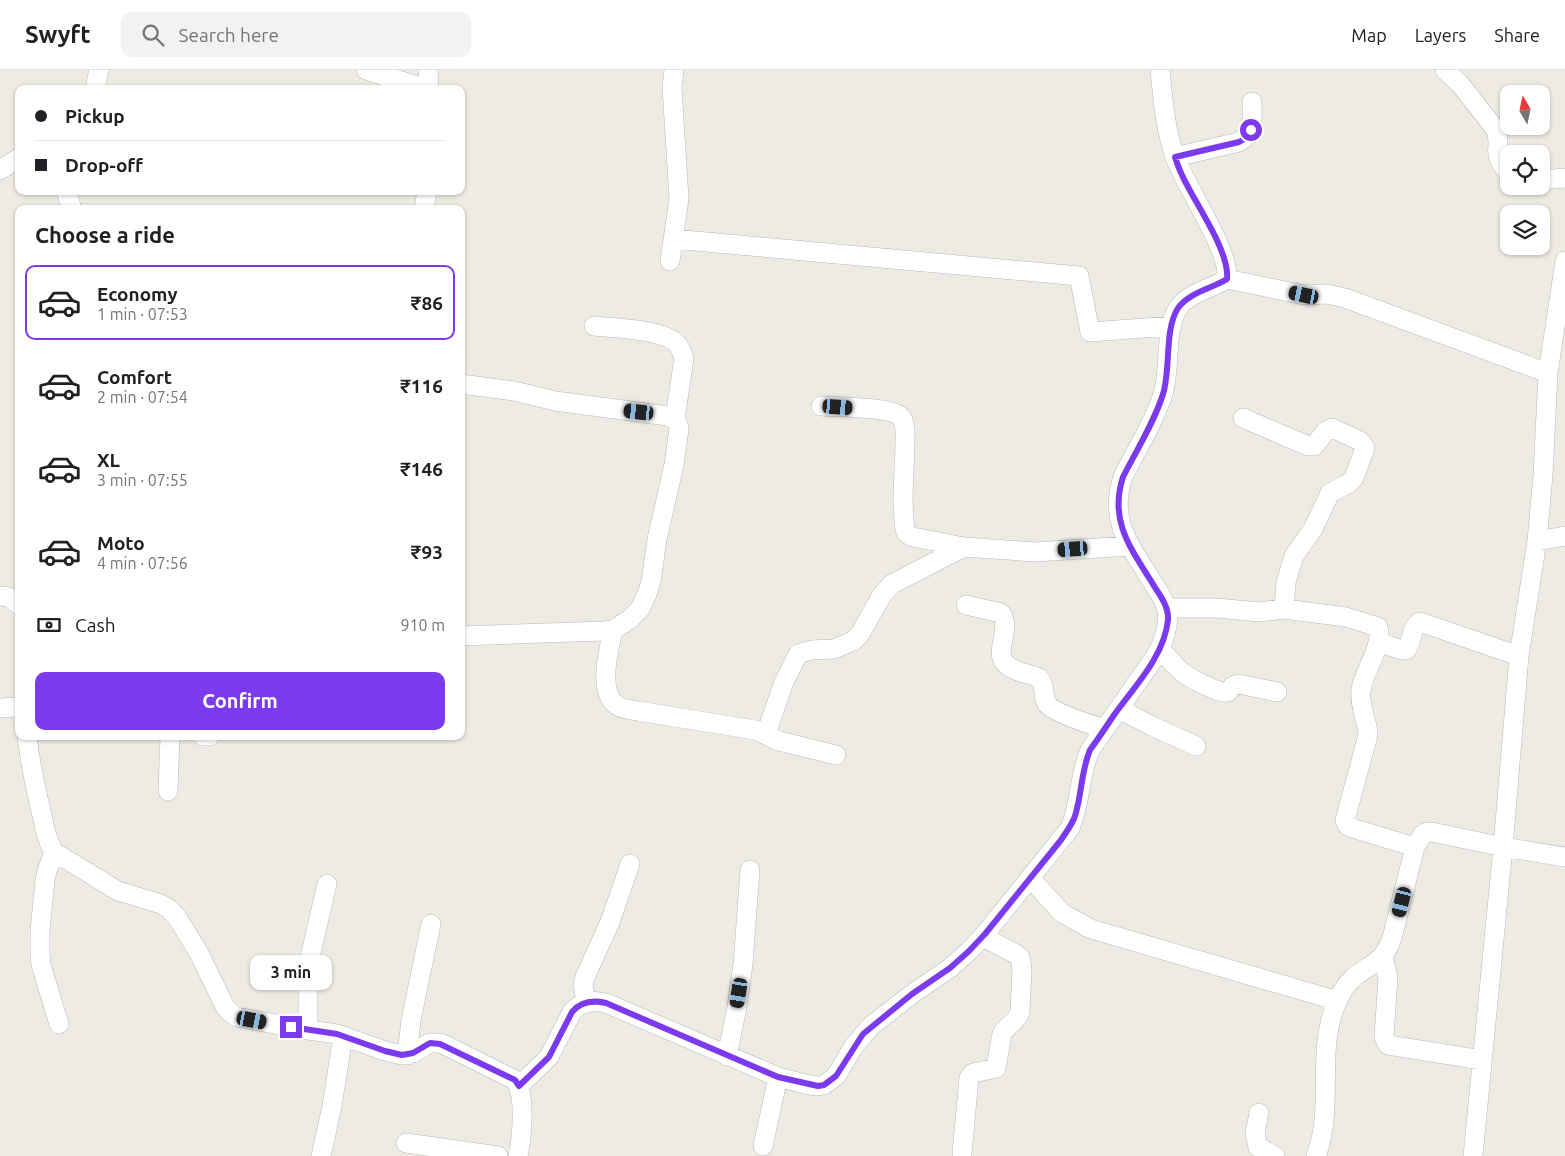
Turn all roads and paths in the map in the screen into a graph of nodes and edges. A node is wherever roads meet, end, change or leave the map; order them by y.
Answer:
1 (99, 70) edge
2 (366, 70) edge
3 (428, 70) edge
4 (674, 70) edge
5 (1160, 70) edge
6 (1445, 70) edge
7 (96, 85) edge
8 (415, 85) edge
9 (428, 85) edge
10 (1252, 102) dead end
11 (1175, 157) junction
12 (15, 161) edge
13 (1500, 162) edge
14 (0, 170) edge
15 (1565, 178) edge
16 (1550, 179) edge
17 (673, 239) junction
18 (1565, 261) edge
19 (670, 262) dead end
20 (1227, 279) junction
21 (594, 326) dead end
22 (1172, 326) junction
23 (1548, 373) junction
24 (465, 385) edge
25 (821, 406) dead end
26 (1243, 418) dead end
27 (675, 419) junction
28 (1565, 536) edge
29 (1537, 541) junction
30 (1130, 546) junction
31 (964, 547) junction
32 (0, 596) edge
33 (15, 602) edge
34 (966, 605) dead end
35 (1166, 608) junction
36 (1284, 609) junction
37 (613, 630) junction
38 (465, 636) edge
39 (1378, 642) junction
40 (1160, 648) junction
41 (1519, 656) junction
42 (1277, 692) dead end
43 (15, 707) edge
44 (0, 708) edge
45 (1119, 708) junction
46 (1105, 729) junction
47 (766, 734) junction
48 (28, 740) edge
49 (170, 740) edge
50 (1196, 746) dead end
51 (836, 755) dead end
52 (168, 790) dead end
53 (1415, 847) junction
54 (1503, 847) junction
55 (54, 852) junction
56 (1565, 858) edge
57 (630, 864) dead end
58 (750, 870) dead end
59 (1030, 878) junction
60 (327, 884) dead end
61 (432, 924) dead end
62 (983, 936) junction
63 (1383, 956) junction
64 (1338, 1001) junction
65 (586, 1002) junction
66 (59, 1024) dead end
67 (308, 1030) junction
68 (343, 1036) junction
69 (407, 1055) junction
70 (727, 1056) junction
71 (1482, 1060) junction
72 (778, 1077) junction
73 (519, 1086) junction
74 (1259, 1113) dead end
75 (406, 1143) dead end
76 (763, 1146) dead end
77 (962, 1153) dead end
78 (321, 1156) edge
79 (498, 1156) edge
80 (518, 1156) edge
81 (1275, 1156) edge
82 (1316, 1156) edge
83 (1473, 1156) edge

1 - 7 street
2 - 8 street
3 - 9 street
4 - 17 street
5 - 11 street
6 - 13 street
10 - 11 street
11 - 20 street
12 - 14 street
15 - 16 street
17 - 19 street
17 - 22 street
18 - 23 street
20 - 22 street
20 - 23 street
21 - 27 street
22 - 30 street
23 - 29 street
24 - 27 street
25 - 31 street
26 - 36 street
27 - 37 street
28 - 29 street
29 - 41 street
30 - 31 street
30 - 35 street
31 - 47 street
32 - 33 street
34 - 46 street
35 - 36 street
35 - 40 street
36 - 39 street
37 - 38 street
37 - 47 street
39 - 41 street
39 - 53 street
40 - 42 street
40 - 45 street
41 - 54 street
43 - 44 street
45 - 46 street
45 - 50 street
46 - 59 street
47 - 51 street
48 - 55 street
49 - 52 street
53 - 54 street
53 - 63 street
54 - 56 street
54 - 71 street
55 - 66 street
55 - 67 street
57 - 65 street
58 - 70 street
59 - 62 street
59 - 64 street
60 - 67 street
61 - 69 street
62 - 72 street
62 - 77 street
63 - 64 street
63 - 71 street
64 - 82 street
65 - 70 street
65 - 73 street
67 - 68 street
68 - 69 street
68 - 78 street
69 - 73 street
70 - 72 street
71 - 83 street
72 - 76 street
73 - 80 street
74 - 81 street
75 - 79 street

